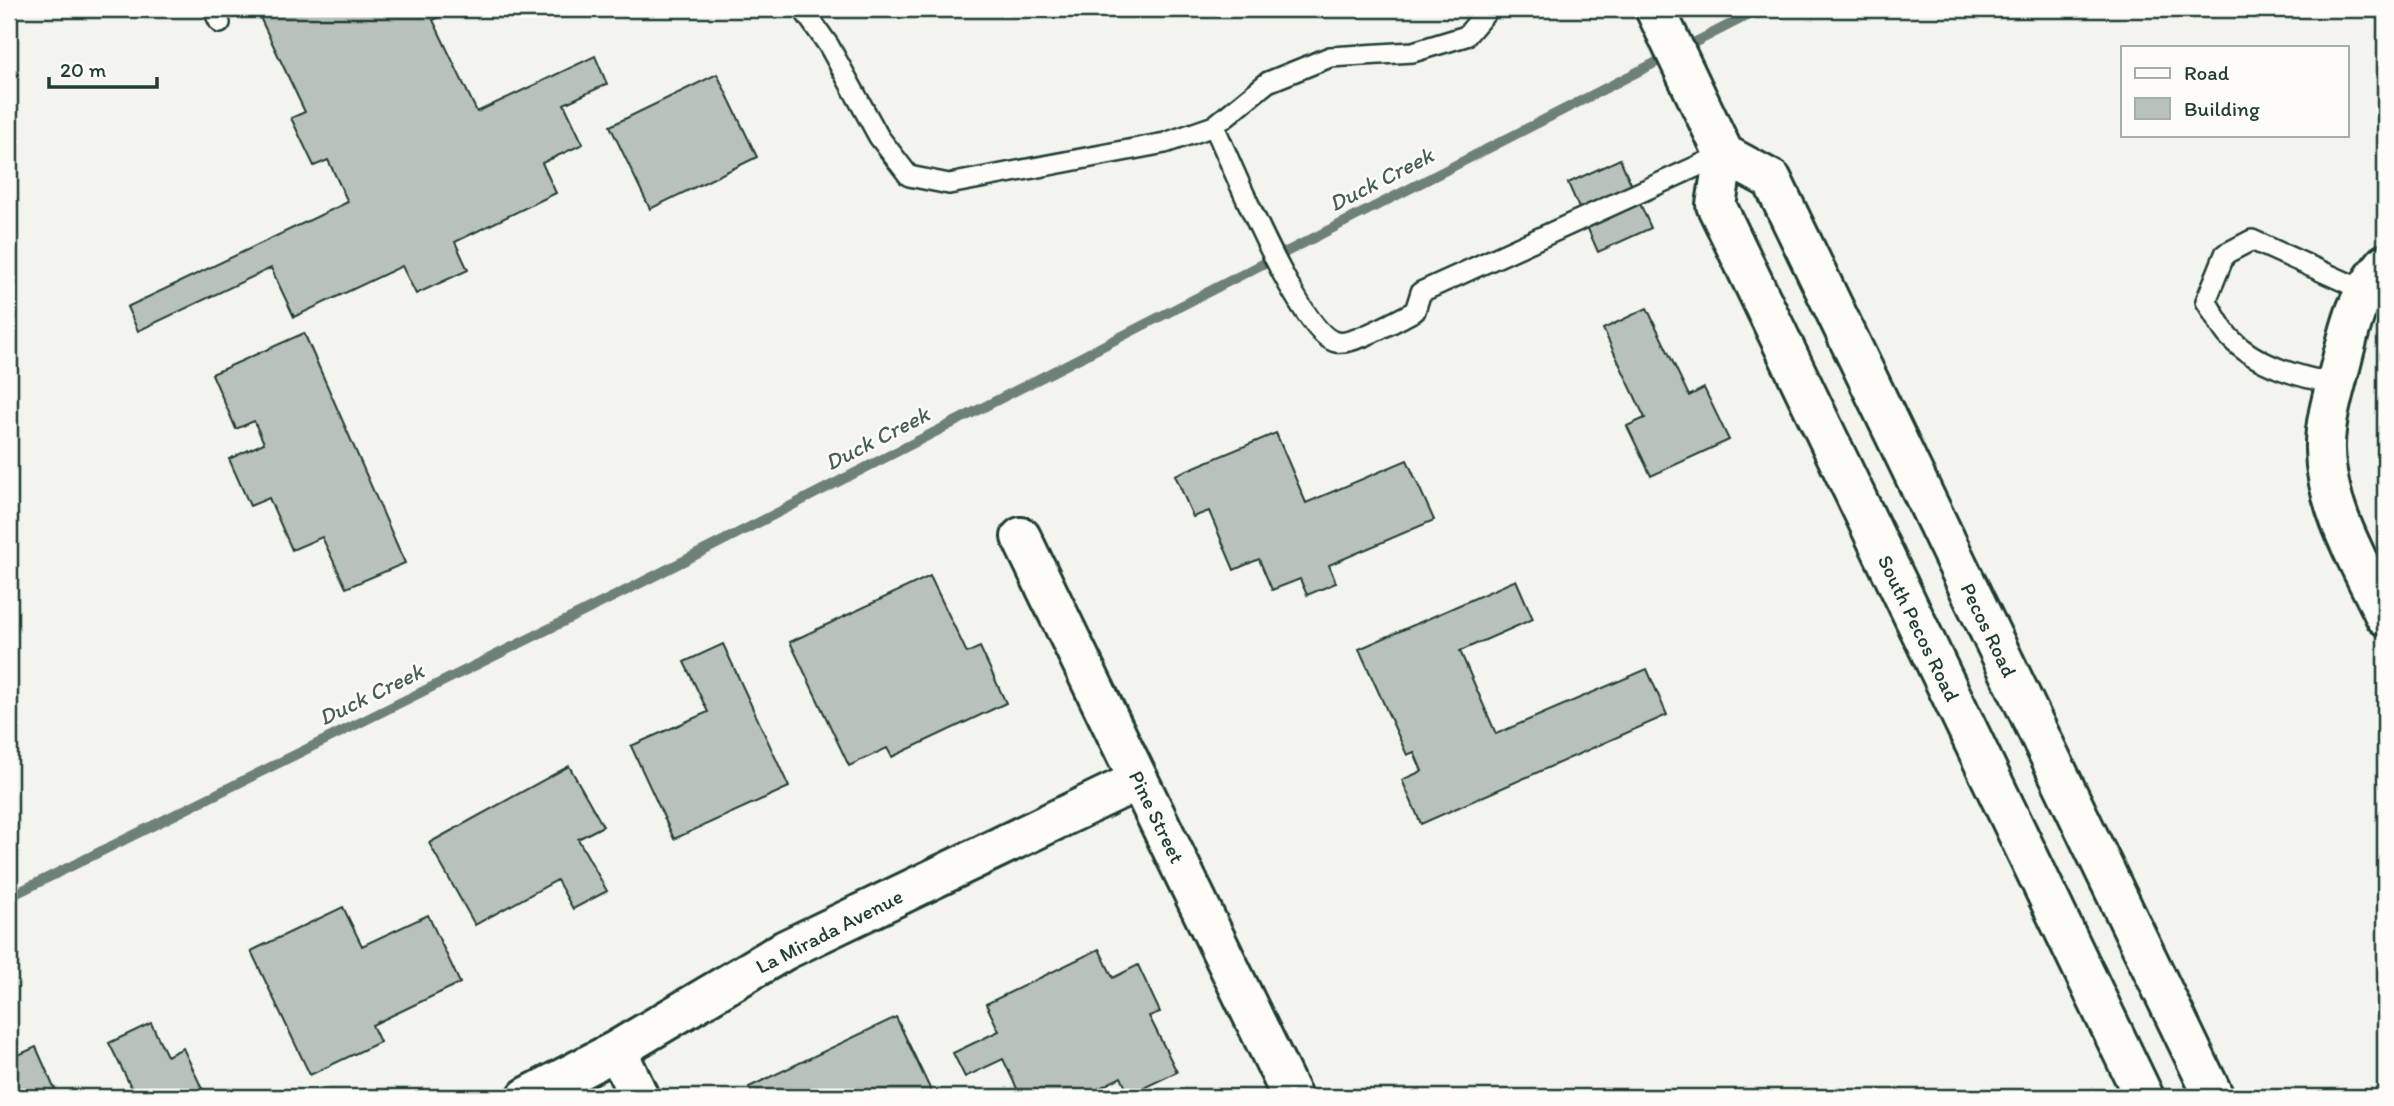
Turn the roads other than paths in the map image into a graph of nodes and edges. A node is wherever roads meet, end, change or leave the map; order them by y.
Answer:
1 (803, 9) edge
2 (1489, 9) edge
3 (1655, 9) edge
4 (1214, 126) junction
5 (1740, 162) junction
6 (2374, 277) edge
7 (2336, 384) junction
8 (1021, 537) dead end
9 (2385, 616) edge
10 (1139, 780) junction
11 (617, 1050) junction
12 (527, 1097) edge
13 (639, 1097) edge
14 (1292, 1097) edge
15 (2144, 1097) edge
16 (2214, 1097) edge

1 - 4 lane
2 - 4 lane
3 - 5 main road
4 - 5 lane
5 - 15 main road, South Pecos Road
5 - 16 main road, Pecos Road
6 - 7 main road
6 - 7 lane
7 - 9 main road
8 - 10 main road, Pine Street
10 - 11 main road, La Mirada Avenue
10 - 14 main road, Pine Street
11 - 12 main road, La Mirada Avenue
11 - 13 main road

